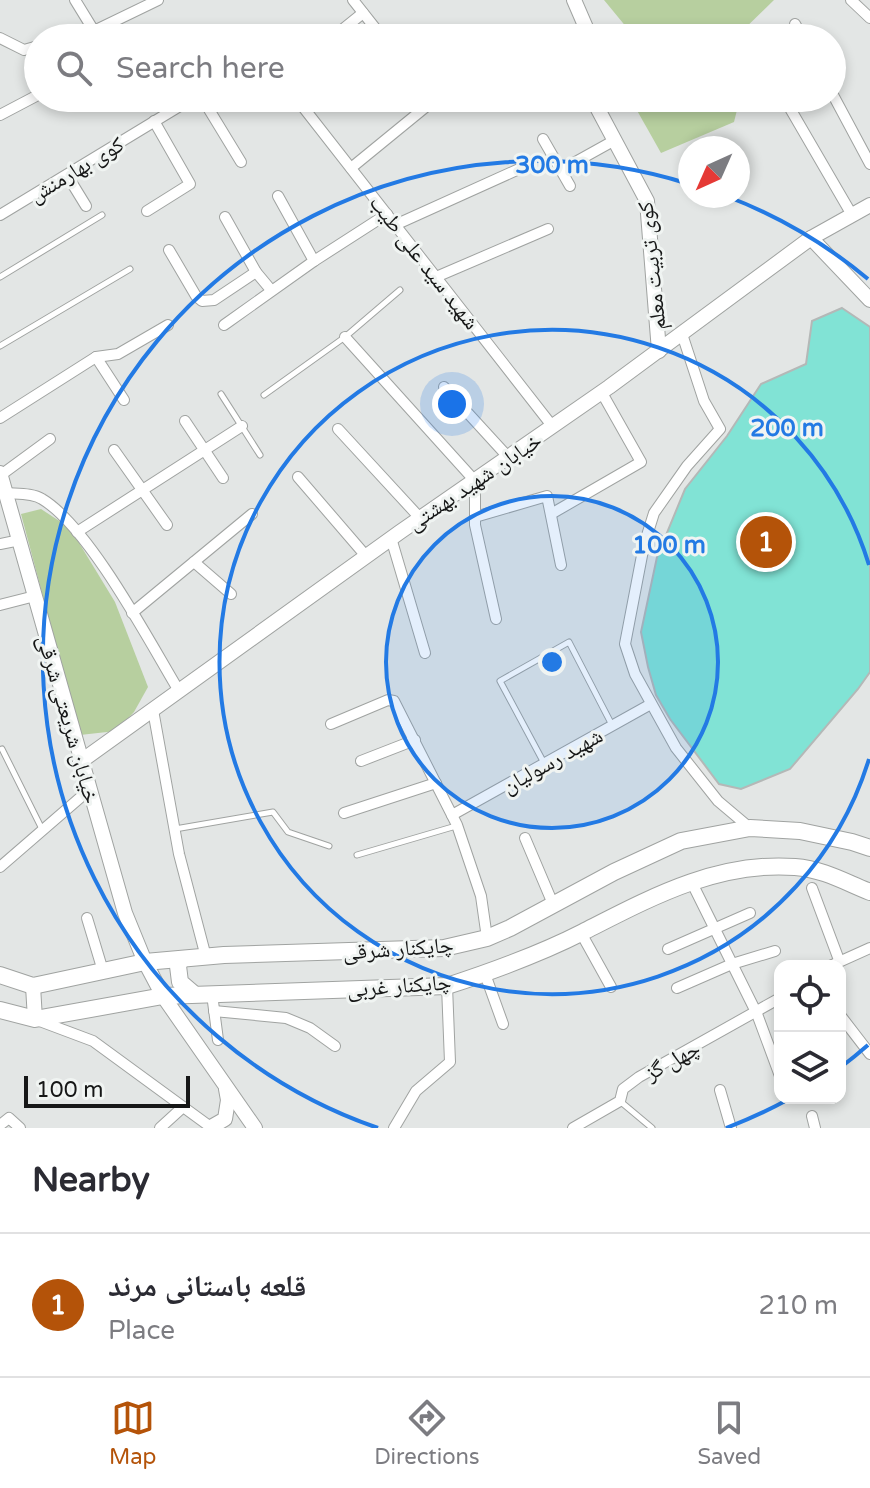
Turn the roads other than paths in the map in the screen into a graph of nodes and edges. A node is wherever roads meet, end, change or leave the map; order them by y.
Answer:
1 (75, 0) edge
2 (158, 0) edge
3 (353, 0) edge
4 (574, 0) edge
5 (851, 0) edge
6 (141, 4) edge
7 (363, 13) junction
8 (870, 18) edge
9 (90, 24) edge
10 (106, 24) edge
11 (349, 24) edge
12 (372, 24) edge
13 (584, 24) edge
14 (0, 38) edge
15 (24, 50) edge
16 (24, 102) edge
17 (169, 112) edge
18 (211, 112) edge
19 (307, 112) edge
20 (420, 112) edge
21 (600, 112) edge
22 (792, 112) edge
23 (842, 112) edge
24 (0, 115) edge
25 (154, 121) junction
26 (543, 139) dead end
27 (615, 140) junction
28 (241, 162) dead end
29 (870, 164) edge
30 (351, 168) junction
31 (519, 169) dead end
32 (561, 170) junction
33 (67, 175) junction
34 (570, 186) dead end
35 (278, 196) dead end
36 (870, 205) edge
37 (86, 206) dead end
38 (147, 211) dead end
39 (387, 214) junction
40 (0, 215) edge
41 (102, 215) dead end
42 (852, 215) junction
43 (225, 217) dead end
44 (395, 225) junction
45 (548, 229) dead end
46 (811, 238) junction
47 (169, 250) dead end
48 (314, 261) junction
49 (130, 269) dead end
50 (256, 272) junction
51 (0, 277) edge
52 (436, 277) junction
53 (271, 290) junction
54 (400, 290) dead end
55 (870, 300) edge
56 (168, 325) dead end
57 (224, 325) dead end
58 (682, 334) junction
59 (345, 337) junction
60 (0, 346) edge
61 (659, 351) junction
62 (96, 357) junction
63 (444, 387) dead end
64 (602, 393) junction
65 (221, 394) dead end
66 (264, 395) dead end
67 (124, 400) dead end
68 (0, 418) edge
69 (185, 421) dead end
70 (242, 426) junction
71 (553, 427) junction
72 (338, 429) dead end
73 (50, 439) dead end
74 (114, 450) dead end
75 (205, 450) junction
76 (260, 455) dead end
77 (508, 457) junction
78 (0, 474) edge
79 (298, 477) dead end
80 (223, 478) dead end
81 (475, 481) junction
82 (142, 490) junction
83 (6, 493) junction
84 (252, 514) dead end
85 (551, 514) junction
86 (475, 517) junction
87 (420, 518) junction
88 (167, 525) dead end
89 (77, 532) junction
90 (391, 538) junction
91 (20, 540) junction
92 (0, 544) edge
93 (366, 556) junction
94 (194, 562) junction
95 (561, 565) dead end
96 (231, 594) dead end
97 (35, 596) junction
98 (0, 605) edge
99 (132, 613) junction
100 (496, 619) dead end
101 (425, 653) dead end
102 (179, 691) junction
103 (651, 704) junction
104 (153, 710) junction
105 (331, 724) dead end
106 (612, 726) junction
107 (415, 740) junction
108 (2, 749) dead end
109 (361, 761) dead end
110 (80, 762) junction
111 (545, 764) junction
112 (436, 783) junction
113 (89, 790) junction
114 (344, 813) dead end
115 (454, 820) junction
116 (750, 828) junction
117 (174, 829) junction
118 (43, 830) junction
119 (525, 838) dead end
120 (329, 846) dead end
121 (870, 848) edge
122 (357, 855) dead end
123 (0, 867) edge
124 (691, 881) junction
125 (868, 887) edge
126 (812, 888) dead end
127 (553, 904) junction
128 (750, 913) dead end
129 (87, 918) dead end
130 (713, 927) junction
131 (581, 933) junction
132 (487, 938) junction
133 (870, 948) edge
134 (668, 949) dead end
135 (775, 951) dead end
136 (206, 957) junction
137 (181, 959) junction
138 (833, 960) edge
139 (841, 960) edge
140 (145, 962) junction
141 (732, 964) junction
142 (103, 971) junction
143 (485, 974) junction
144 (0, 975) edge
145 (33, 986) junction
146 (447, 986) junction
147 (611, 987) dead end
148 (677, 988) dead end
149 (194, 994) junction
150 (212, 994) junction
151 (163, 996) junction
152 (774, 1002) edge
153 (0, 1010) edge
154 (214, 1011) junction
155 (757, 1014) junction
156 (35, 1019) junction
157 (846, 1023) edge
158 (503, 1024) dead end
159 (218, 1040) dead end
160 (335, 1046) dead end
161 (870, 1054) edge
162 (774, 1060) edge
163 (225, 1084) junction
164 (720, 1090) dead end
165 (620, 1101) junction
166 (183, 1107) junction
167 (812, 1116) dead end
168 (0, 1125) edge
169 (20, 1128) edge
170 (160, 1128) edge
171 (211, 1128) edge
172 (255, 1128) edge
173 (394, 1128) edge
174 (573, 1128) edge
175 (652, 1128) edge
176 (731, 1128) edge
177 (815, 1128) edge

1 - 9 street
2 - 6 street
3 - 7 street
4 - 13 street
5 - 8 street
6 - 10 street
7 - 11 street
7 - 12 street
14 - 15 street
16 - 24 street
17 - 25 street, کوی بهارمنش
18 - 28 street
19 - 30 street, شهید سید علی طیب
20 - 30 street
21 - 27 street, کوی تربیت معلم
22 - 42 street
23 - 29 street
25 - 33 street, کوی بهارمنش
25 - 38 street
26 - 32 street
27 - 32 street
27 - 61 street, کوی تربیت معلم
30 - 39 street, شهید سید علی طیب
31 - 44 street
32 - 34 street
33 - 37 street
33 - 40 street, کوی بهارمنش
35 - 48 street
36 - 42 street, خیابان شهید بهشتی
39 - 44 street, شهید سید علی طیب
39 - 48 street
41 - 51 lane
42 - 46 street, خیابان شهید بهشتی
43 - 50 street
44 - 52 street, شهید سید علی طیب
45 - 52 street
46 - 55 street
46 - 58 street, خیابان شهید بهشتی
47 - 50 street
48 - 53 street
49 - 60 lane
50 - 53 street
52 - 71 street, شهید سید علی طیب
53 - 57 street
54 - 59 lane
56 - 62 street
58 - 61 street, خیابان شهید بهشتی
58 - 103 street
59 - 66 lane
59 - 81 street
61 - 64 street, خیابان شهید بهشتی
62 - 67 street
62 - 68 street
63 - 77 street
64 - 71 street, خیابان شهید بهشتی
64 - 85 street
65 - 70 lane
69 - 75 street
70 - 75 street
70 - 76 lane
71 - 77 street, خیابان شهید بهشتی
72 - 87 street
73 - 78 street
74 - 82 street
75 - 80 street
75 - 82 street
77 - 81 street, خیابان شهید بهشتی
78 - 83 street, خیابان شریعتی شرقی
79 - 93 street
81 - 86 street
81 - 87 street, خیابان شهید بهشتی
82 - 88 street
82 - 89 street
83 - 89 street
83 - 91 street, خیابان شریعتی شرقی
84 - 94 street
85 - 86 street
85 - 95 street
86 - 100 street
87 - 90 street, خیابان شهید بهشتی
89 - 99 street
90 - 93 street, خیابان شهید بهشتی
90 - 101 street
91 - 92 street
91 - 97 street, خیابان شریعتی شرقی
93 - 102 street, خیابان شهید بهشتی
94 - 96 street
94 - 99 street
97 - 98 street
97 - 110 street, خیابان شریعتی شرقی
99 - 102 street
102 - 104 street, خیابان شهید بهشتی
103 - 106 street, شهید رسولیان
103 - 116 street
104 - 110 street, خیابان شهید بهشتی
104 - 117 street
105 - 107 street
106 - 111 street, شهید رسولیان
106 - 111 lane
107 - 109 street
107 - 112 street
108 - 118 lane
110 - 113 street, خیابان شریعتی شرقی
111 - 115 street, شهید رسولیان
112 - 114 street
112 - 115 street
113 - 118 street
113 - 140 street, خیابان شریعتی شرقی
115 - 122 lane
115 - 132 street
116 - 121 main road, چایکنار شرقی
116 - 127 main road, چایکنار شرقی
117 - 120 lane
117 - 136 street
118 - 123 street
119 - 127 street
124 - 125 main road, چایکنار غربی
124 - 130 street
124 - 131 main road, چایکنار غربی
126 - 138 street
127 - 132 main road, چایکنار شرقی
128 - 130 street
129 - 142 street
130 - 134 street
130 - 141 street
131 - 143 main road, چایکنار غربی
131 - 147 street
132 - 136 main road, چایکنار شرقی
133 - 139 street
135 - 141 street
136 - 137 main road, چایکنار شرقی
137 - 140 main road, چایکنار شرقی
137 - 149 main road
140 - 142 main road, چایکنار شرقی
140 - 151 street, خیابان شریعتی شرقی
141 - 148 street
141 - 155 street
142 - 145 main road, چایکنار شرقی
143 - 146 main road, چایکنار غربی
143 - 158 street
144 - 145 main road
145 - 156 street
146 - 150 main road, چایکنار غربی
146 - 173 street
149 - 150 main road, چایکنار غربی
149 - 151 main road, چایکنار غربی
150 - 154 street
151 - 156 main road, چایکنار غربی
151 - 163 street
152 - 155 street, چهل گز
153 - 156 main road, چایکنار غربی
154 - 159 street
154 - 160 street
155 - 162 street
155 - 165 street, چهل گز
156 - 166 street
157 - 161 street
163 - 171 street
163 - 172 street
164 - 176 street
165 - 174 street, چهل گز
165 - 175 lane
166 - 170 street
166 - 171 street
167 - 177 street
168 - 169 street

